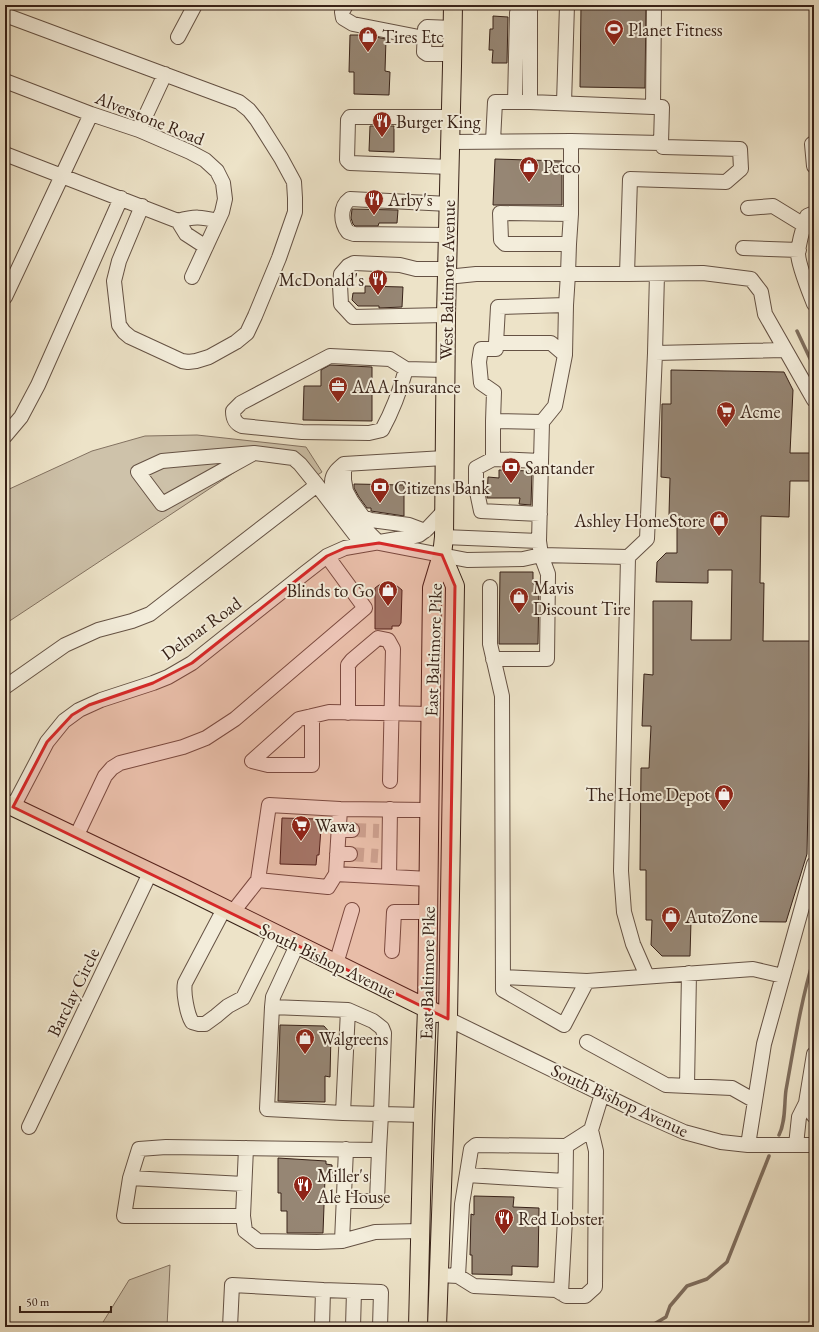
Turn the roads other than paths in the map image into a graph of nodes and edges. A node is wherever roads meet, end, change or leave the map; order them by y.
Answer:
1 (195, 5) edge
2 (346, 5) edge
3 (460, 5) edge
4 (520, 5) edge
5 (530, 5) edge
6 (567, 5) edge
7 (654, 5) edge
8 (5, 15) edge
9 (453, 18) edge
10 (178, 38) dead end
11 (424, 38) junction
12 (452, 54) junction
13 (164, 74) junction
14 (5, 81) edge
15 (514, 102) junction
16 (530, 102) junction
17 (564, 103) junction
18 (653, 107) junction
19 (91, 114) junction
20 (451, 117) junction
21 (139, 130) junction
22 (493, 141) junction
23 (571, 141) junction
24 (451, 142) junction
25 (661, 143) junction
26 (812, 144) dead end
27 (5, 154) edge
28 (814, 166) edge
29 (450, 167) junction
30 (62, 176) junction
31 (121, 198) junction
32 (449, 204) junction
33 (142, 206) junction
34 (748, 208) dead end
35 (814, 213) edge
36 (571, 214) junction
37 (178, 220) junction
38 (218, 222) junction
39 (804, 225) junction
40 (448, 235) junction
41 (569, 244) junction
42 (206, 247) junction
43 (743, 248) dead end
44 (799, 250) junction
45 (447, 273) junction
46 (568, 274) junction
47 (627, 274) junction
48 (658, 274) junction
49 (192, 277) dead end
50 (5, 297) edge
51 (814, 304) edge
52 (566, 305) junction
53 (446, 315) junction
54 (496, 342) junction
55 (785, 350) junction
56 (655, 353) junction
57 (565, 355) junction
58 (406, 369) junction
59 (445, 370) junction
60 (814, 400) edge
61 (493, 421) junction
62 (542, 422) junction
63 (5, 436) edge
64 (254, 453) junction
65 (444, 458) junction
66 (493, 459) junction
67 (542, 460) junction
68 (344, 464) junction
69 (317, 485) junction
70 (444, 510) junction
71 (540, 514) junction
72 (425, 531) junction
73 (444, 537) junction
74 (539, 541) junction
75 (379, 542) junction
76 (363, 545) junction
77 (442, 555) junction
78 (541, 555) junction
79 (327, 556) junction
80 (628, 557) junction
81 (490, 587) dead end
82 (493, 659) junction
83 (5, 687) edge
84 (348, 713) junction
85 (392, 713) junction
86 (430, 714) junction
87 (312, 716) junction
88 (430, 746) junction
89 (452, 746) junction
90 (390, 781) dead end
91 (9, 805) edge
92 (340, 809) junction
93 (390, 810) junction
94 (429, 810) junction
95 (76, 837) junction
96 (814, 864) edge
97 (150, 873) junction
98 (336, 874) junction
99 (389, 877) junction
100 (429, 879) junction
101 (258, 880) junction
102 (352, 910) dead end
103 (228, 911) junction
104 (429, 912) junction
105 (275, 934) junction
106 (296, 945) junction
107 (392, 951) dead end
108 (336, 964) junction
109 (689, 973) junction
110 (647, 976) junction
111 (783, 976) junction
112 (503, 977) junction
113 (587, 981) junction
114 (272, 1007) junction
115 (427, 1009) junction
116 (348, 1010) junction
117 (448, 1019) junction
118 (587, 1042) dead end
119 (814, 1054) edge
120 (687, 1086) junction
121 (602, 1094) junction
122 (755, 1101) junction
123 (806, 1103) junction
124 (343, 1113) junction
125 (381, 1114) junction
126 (423, 1115) junction
127 (814, 1116) edge
128 (29, 1127) dead end
129 (591, 1130) junction
130 (748, 1145) junction
131 (796, 1145) junction
132 (814, 1145) edge
133 (566, 1146) junction
134 (246, 1148) junction
135 (346, 1149) junction
136 (378, 1150) junction
137 (467, 1175) junction
138 (130, 1178) junction
139 (565, 1181) junction
140 (244, 1184) junction
141 (344, 1201) junction
142 (243, 1216) junction
143 (420, 1231) junction
144 (342, 1241) junction
145 (439, 1275) junction
146 (458, 1276) junction
147 (323, 1290) junction
148 (354, 1291) junction
149 (561, 1292) junction
150 (230, 1327) edge
151 (322, 1327) edge
152 (353, 1327) edge
153 (380, 1327) edge
154 (418, 1327) edge
155 (438, 1327) edge

1 - 10 street
2 - 11 street
3 - 9 street
4 - 15 street
5 - 16 street
6 - 17 street
7 - 18 street
8 - 13 street
9 - 11 street
9 - 12 main road, West Baltimore Avenue
11 - 12 street
12 - 20 main road, West Baltimore Avenue
13 - 21 street
13 - 33 street
14 - 19 street, Alverstone Road
15 - 16 street
15 - 22 street
16 - 17 street
17 - 18 street
18 - 25 street
19 - 21 street, Alverstone Road
19 - 30 street
20 - 24 main road, West Baltimore Avenue
20 - 29 street
21 - 38 street, Alverstone Road
22 - 23 street
22 - 24 street
23 - 25 street
23 - 36 street
24 - 29 main road, West Baltimore Avenue
25 - 47 street
26 - 28 street
27 - 30 street
29 - 32 main road, West Baltimore Avenue
30 - 31 street
30 - 50 street
31 - 33 street
31 - 63 street
32 - 40 main road, West Baltimore Avenue
32 - 40 street
33 - 37 street
34 - 39 street
35 - 39 street
36 - 41 street
36 - 41 street
37 - 38 street
37 - 42 street
38 - 42 street, Alverstone Road
39 - 44 street
40 - 45 main road, West Baltimore Avenue
41 - 46 street
42 - 49 street, Alverstone Road
43 - 44 street
44 - 51 street
45 - 46 street
45 - 53 main road, West Baltimore Avenue
45 - 53 street
46 - 47 street
46 - 52 street
47 - 48 street
48 - 55 street
48 - 56 street
52 - 54 street
52 - 57 street
53 - 59 main road, West Baltimore Avenue
54 - 57 street
54 - 61 street
55 - 56 street
55 - 60 street
56 - 80 street
57 - 62 street
58 - 58 street
58 - 59 street
59 - 65 main road, West Baltimore Avenue
61 - 62 street
61 - 66 street
62 - 67 street
64 - 64 street
64 - 69 street
65 - 68 street
65 - 70 main road, West Baltimore Avenue
66 - 67 street
66 - 71 street
67 - 71 street
68 - 72 street
68 - 75 street
69 - 76 street
69 - 83 street
70 - 72 street, Delmar Road
70 - 73 main road, West Baltimore Avenue
71 - 74 street
72 - 75 street, Delmar Road
73 - 74 street
73 - 77 main road, West Baltimore Avenue
74 - 78 street
75 - 76 street, Delmar Road
75 - 77 street, Delmar Road
76 - 79 street, Delmar Road
77 - 78 street, Delmar Road
77 - 86 main road, East Baltimore Pike
77 - 89 main road, East Baltimore Pike
78 - 80 street, Delmar Road
78 - 82 street
79 - 91 street, Delmar Road
79 - 95 street
80 - 110 street
81 - 82 street
82 - 112 street
84 - 85 street
84 - 85 street
84 - 87 street
85 - 86 street
85 - 90 street
86 - 88 main road, East Baltimore Pike
87 - 87 street
88 - 89 main road
88 - 94 main road, East Baltimore Pike
89 - 117 main road, East Baltimore Pike
91 - 95 main road, South Bishop Avenue
92 - 93 street
92 - 98 street
92 - 101 street
93 - 94 street
93 - 99 street
94 - 100 main road, East Baltimore Pike
95 - 97 main road, South Bishop Avenue
96 - 111 street
97 - 103 main road, South Bishop Avenue
97 - 128 street, Barclay Circle
98 - 99 street
98 - 101 street
99 - 100 street
100 - 104 main road, East Baltimore Pike
101 - 103 street
102 - 108 street
103 - 105 main road, South Bishop Avenue
103 - 105 street
104 - 107 street
104 - 115 main road, East Baltimore Pike
105 - 106 main road, South Bishop Avenue
106 - 108 main road, South Bishop Avenue
106 - 114 street
108 - 115 main road, South Bishop Avenue
109 - 110 street
109 - 111 street
109 - 120 street
110 - 113 street
111 - 122 street
112 - 113 street
112 - 113 street
114 - 116 street
114 - 124 street
115 - 117 main road, South Bishop Avenue
115 - 126 main road, East Baltimore Pike
116 - 124 street
116 - 125 street
117 - 121 street, South Bishop Avenue
117 - 145 main road, East Baltimore Pike
118 - 120 street
119 - 123 street
120 - 122 street
121 - 129 street
121 - 130 street, South Bishop Avenue
122 - 130 street
123 - 127 street
123 - 131 street
124 - 125 street
125 - 126 street
125 - 136 street
126 - 143 main road, East Baltimore Pike
129 - 133 street
129 - 149 street
130 - 131 street, South Bishop Avenue
131 - 132 street, South Bishop Avenue
133 - 137 street
133 - 139 street
134 - 135 street
134 - 138 street
134 - 140 street
135 - 136 street
135 - 141 street
136 - 141 street
137 - 139 street
137 - 146 street
138 - 140 street
138 - 142 street
139 - 149 street
140 - 142 street
141 - 144 street
142 - 144 street
143 - 144 street
143 - 154 main road, East Baltimore Pike
145 - 146 street
145 - 155 main road, East Baltimore Pike
146 - 149 street
147 - 148 street
147 - 150 street
147 - 151 street
148 - 152 street
148 - 153 street

